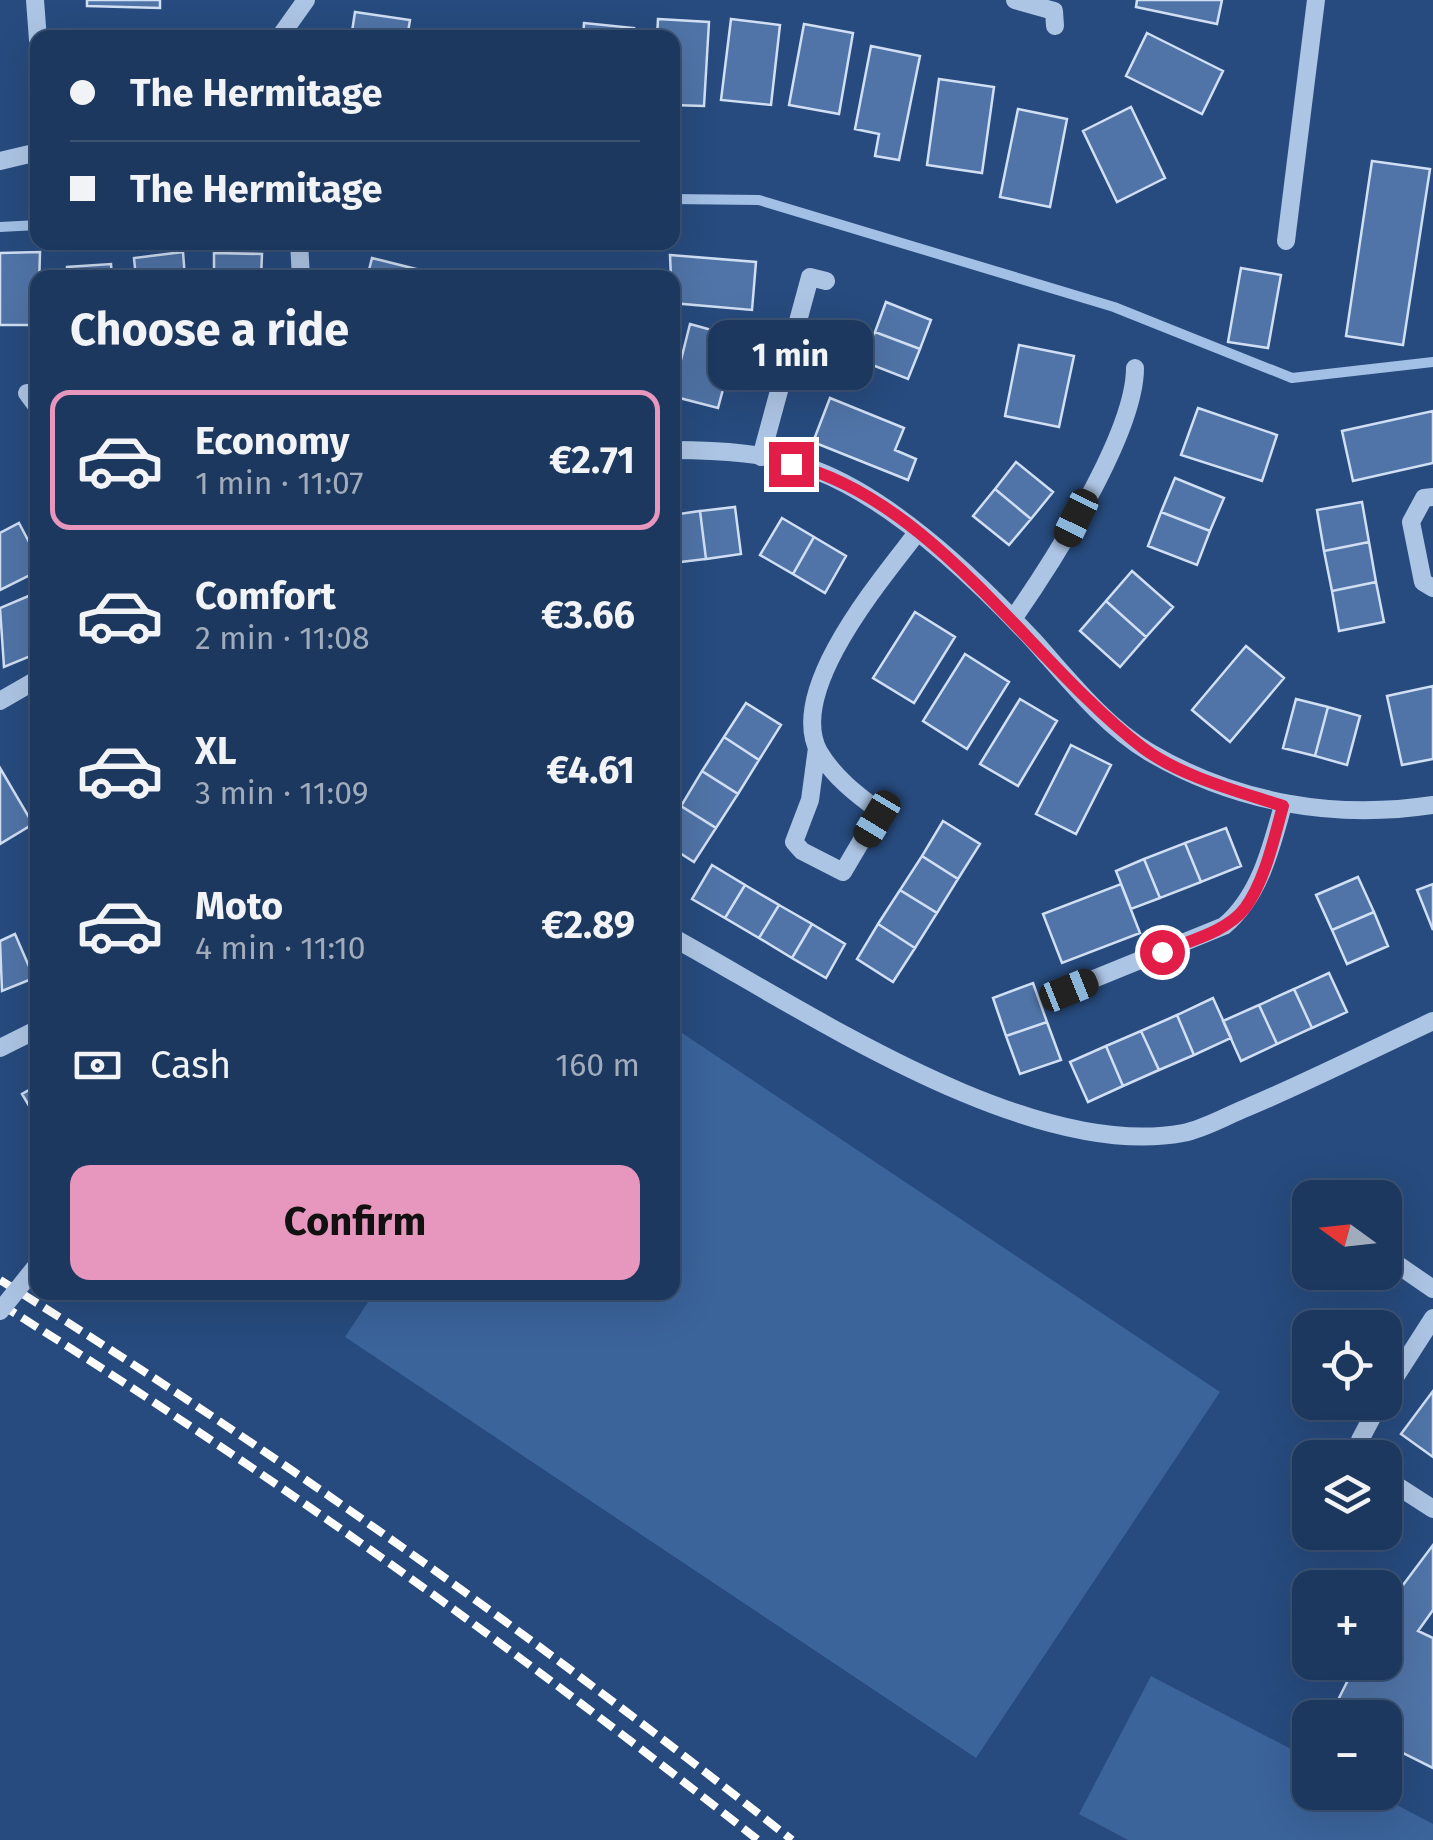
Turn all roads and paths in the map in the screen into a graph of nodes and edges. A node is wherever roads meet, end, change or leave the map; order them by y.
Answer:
1 (34, 0) edge
2 (306, 0) edge
3 (1015, 0) edge
4 (1316, 0) edge
5 (1055, 26) dead end
6 (37, 30) edge
7 (285, 30) edge
8 (30, 154) edge
9 (0, 161) edge
10 (1286, 242) dead end
11 (826, 281) dead end
12 (1135, 368) dead end
13 (680, 451) edge
14 (762, 457) junction
15 (1433, 497) edge
16 (916, 534) junction
17 (1433, 588) edge
18 (1013, 619) junction
19 (30, 684) edge
20 (0, 701) edge
21 (817, 748) junction
22 (1433, 805) edge
23 (1283, 806) junction
24 (680, 941) edge
25 (1069, 990) dead end
26 (1433, 1021) edge
27 (30, 1033) edge
28 (0, 1048) edge
29 (1402, 1268) edge
30 (30, 1274) edge
31 (1433, 1289) edge
32 (0, 1310) edge
33 (1433, 1318) edge
34 (1402, 1366) edge
35 (1402, 1489) edge
36 (1433, 1509) edge

1 - 6 street
2 - 7 street
3 - 5 street
4 - 10 street
8 - 9 street
11 - 14 street
12 - 18 street
13 - 14 street
14 - 16 street
15 - 17 street
16 - 18 street
16 - 21 street
18 - 23 street
19 - 20 street
21 - 21 street
22 - 23 street
23 - 25 street
24 - 26 street
27 - 28 street
29 - 31 street
30 - 32 street, bridge
33 - 34 street
35 - 36 street

